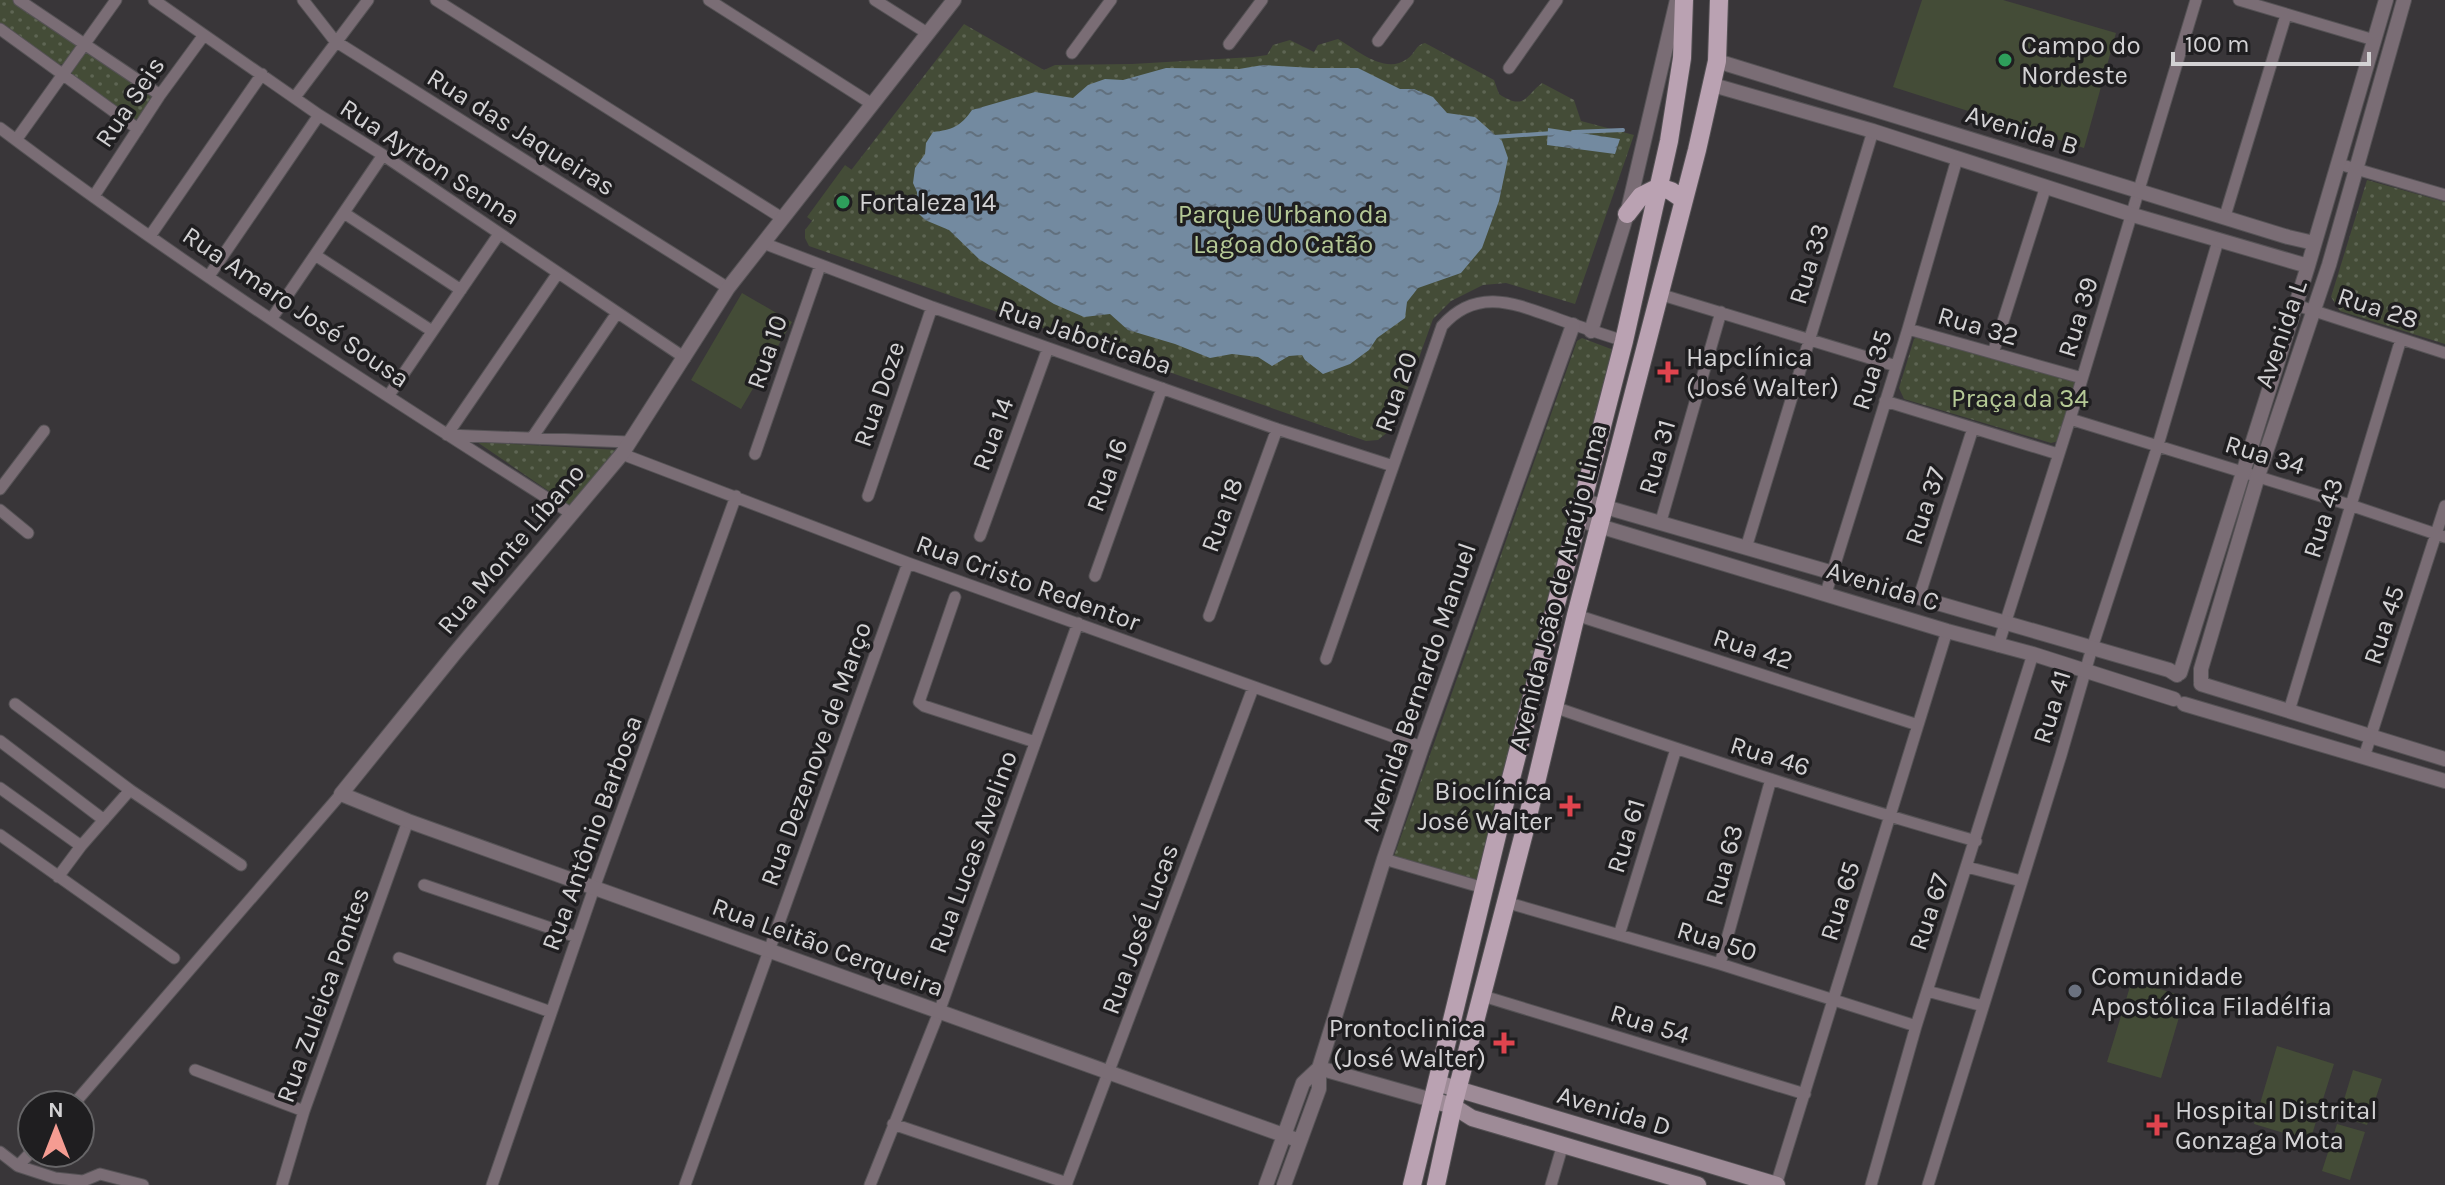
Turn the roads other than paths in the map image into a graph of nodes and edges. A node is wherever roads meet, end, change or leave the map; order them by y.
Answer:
1 (19, 0) edge
2 (116, 0) edge
3 (154, 0) edge
4 (303, 0) edge
5 (368, 0) edge
6 (436, 0) edge
7 (709, 0) edge
8 (875, 0) edge
9 (954, 0) edge
10 (1111, 0) edge
11 (1262, 0) edge
12 (1408, 0) edge
13 (1557, 0) edge
14 (1677, 0) edge
15 (1684, 0) edge
16 (1719, 0) edge
17 (2196, 0) edge
18 (2239, 0) edge
19 (2386, 0) edge
20 (2404, 0) edge
21 (2286, 15) junction
22 (0, 29) edge
23 (927, 33) junction
24 (204, 35) junction
25 (2374, 40) junction
26 (335, 41) junction
27 (1378, 41) dead end
28 (1229, 44) dead end
29 (86, 45) junction
30 (1072, 53) dead end
31 (1717, 61) junction
32 (1509, 68) dead end
33 (262, 74) junction
34 (62, 75) junction
35 (1713, 85) junction
36 (160, 95) junction
37 (295, 97) junction
38 (872, 104) junction
39 (319, 115) junction
40 (0, 128) edge
41 (138, 129) junction
42 (1873, 131) junction
43 (16, 140) junction
44 (1669, 141) junction
45 (1697, 150) junction
46 (383, 155) junction
47 (1957, 159) junction
48 (2339, 164) junction
49 (2355, 170) junction
50 (2046, 186) junction
51 (1659, 187) junction
52 (2139, 191) junction
53 (2445, 194) edge
54 (94, 196) junction
55 (1684, 200) junction
56 (344, 213) junction
57 (1627, 214) junction
58 (2133, 215) junction
59 (2225, 216) junction
60 (782, 218) junction
61 (499, 234) junction
62 (150, 236) junction
63 (2218, 241) junction
64 (763, 243) junction
65 (2314, 243) junction
66 (315, 255) junction
67 (820, 266) junction
68 (2308, 266) junction
69 (558, 273) junction
70 (209, 276) junction
71 (728, 288) junction
72 (461, 290) junction
73 (1659, 294) junction
74 (2296, 305) junction
75 (932, 307) junction
76 (2315, 310) junction
77 (1721, 312) junction
78 (617, 313) junction
79 (272, 318) junction
80 (1573, 325) junction
81 (1908, 329) junction
82 (432, 331) junction
83 (1591, 331) junction
84 (2401, 339) junction
85 (1809, 340) junction
86 (1624, 341) junction
87 (1048, 348) junction
88 (1993, 353) junction
89 (2445, 353) edge
90 (685, 358) junction
91 (1896, 366) junction
92 (2082, 378) junction
93 (1162, 388) junction
94 (389, 395) junction
95 (1885, 401) junction
96 (2070, 419) junction
97 (1973, 428) junction
98 (1277, 429) junction
99 (44, 431) dead end
100 (447, 435) junction
101 (532, 438) junction
102 (2158, 445) junction
103 (626, 448) junction
104 (755, 454) dead end
105 (2058, 454) junction
106 (1393, 466) junction
107 (2251, 474) junction
108 (0, 489) edge
109 (736, 496) junction
110 (868, 496) dead end
111 (2350, 505) junction
112 (1604, 506) junction
113 (2445, 506) edge
114 (0, 510) edge
115 (1579, 510) junction
116 (572, 514) junction
117 (1661, 521) junction
118 (1599, 525) junction
119 (28, 533) dead end
120 (2441, 535) edge
121 (980, 536) dead end
122 (1746, 548) junction
123 (908, 563) junction
124 (1832, 571) junction
125 (1095, 576) dead end
126 (1826, 593) junction
127 (955, 597) dead end
128 (1919, 597) junction
129 (1576, 615) junction
130 (1209, 616) dead end
131 (1078, 623) junction
132 (2005, 624) junction
133 (1947, 631) junction
134 (1998, 646) junction
135 (2092, 648) junction
136 (2033, 654) junction
137 (1326, 659) dead end
138 (2086, 671) junction
139 (2178, 674) junction
140 (2201, 683) junction
141 (1253, 688) junction
142 (2179, 701) junction
143 (15, 704) dead end
144 (1554, 707) junction
145 (2289, 711) junction
146 (1918, 725) junction
147 (2371, 736) junction
148 (0, 741) edge
149 (1035, 742) junction
150 (1422, 747) junction
151 (1676, 749) junction
152 (2364, 757) junction
153 (2445, 759) edge
154 (1771, 779) junction
155 (2445, 781) edge
156 (0, 788) edge
157 (130, 790) junction
158 (341, 794) junction
159 (1889, 816) junction
160 (104, 820) junction
161 (408, 821) junction
162 (0, 835) edge
163 (1976, 841) junction
164 (81, 846) junction
165 (1384, 859) junction
166 (241, 865) dead end
167 (1967, 867) junction
168 (58, 877) junction
169 (2021, 881) junction
170 (424, 885) dead end
171 (594, 888) junction
172 (1484, 888) junction
173 (1505, 902) junction
174 (1619, 935) junction
175 (577, 937) junction
176 (769, 951) junction
177 (174, 958) dead end
178 (399, 958) dead end
179 (1720, 964) junction
180 (1927, 991) junction
181 (1483, 996) junction
182 (1832, 1000) junction
183 (1983, 1006) junction
184 (551, 1012) junction
185 (939, 1012) junction
186 (1916, 1026) junction
187 (1319, 1068) junction
188 (195, 1070) dead end
189 (1110, 1072) junction
190 (87, 1089) edge
191 (1435, 1092) junction
192 (1805, 1094) junction
193 (1456, 1097) junction
194 (304, 1111) junction
195 (893, 1124) junction
196 (1283, 1135) junction
197 (1300, 1141) junction
198 (1563, 1144) junction
199 (0, 1152) edge
200 (16, 1164) edge
201 (27, 1169) edge
202 (1648, 1178) edge
203 (82, 1183) edge
204 (1066, 1184) edge
205 (143, 1185) edge
206 (282, 1185) edge
207 (492, 1185) edge
208 (685, 1185) edge
209 (870, 1185) edge
210 (1266, 1185) edge
211 (1284, 1185) edge
212 (1412, 1185) edge
213 (1436, 1185) edge
214 (1551, 1185) edge
215 (1698, 1185) edge
216 (1776, 1185) edge
217 (1871, 1185) edge
218 (1928, 1185) edge

1 - 29 street
2 - 29 street
3 - 24 street, Rua Ayrton Senna
4 - 26 street, Rua das Jaqueiras
5 - 26 street
6 - 60 street
7 - 38 street
8 - 23 street
9 - 23 street, Rua Monte Líbano
10 - 30 street
11 - 28 street
12 - 27 street
13 - 32 street
14 - 57 street
15 - 44 main road, Avenida João de Araújo Lima
16 - 31 main road, Avenida João de Araújo Lima
17 - 52 street, Rua 39
18 - 21 street
19 - 25 street, Avenida L
20 - 49 street, Avenida L
21 - 25 street
21 - 59 street
22 - 34 street
23 - 38 street, Rua Monte Líbano
24 - 33 street, Rua Ayrton Senna
24 - 36 street, Rua Seis
25 - 48 street, Avenida L
26 - 37 street
26 - 71 street, Rua das Jaqueiras
29 - 34 street
29 - 36 street
31 - 35 main road, Avenida João de Araújo Lima
31 - 52 street, Avenida B
33 - 37 street, Rua Ayrton Senna
33 - 62 street
34 - 41 street
34 - 43 street
35 - 42 street, Avenida B
35 - 45 main road, Avenida João de Araújo Lima
36 - 41 street, Rua Seis
37 - 39 street, Rua Ayrton Senna
38 - 60 street, Rua Monte Líbano
39 - 46 street, Rua Ayrton Senna
39 - 70 street
40 - 43 street, Rua Amaro José Sousa
41 - 54 street, Rua Seis
42 - 47 street, Avenida B
42 - 85 street, Rua 33
43 - 54 street, Rua Amaro José Sousa
44 - 45 main road
44 - 51 main road, Avenida João de Araújo Lima
45 - 55 main road, Avenida João de Araújo Lima
46 - 56 street
46 - 61 street, Rua Ayrton Senna
47 - 50 street, Avenida B
47 - 81 street, Rua 35
48 - 49 street
48 - 65 street, Avenida L
49 - 53 street
49 - 76 street, Avenida L
50 - 58 street, Avenida B
50 - 88 street
51 - 55 main road
51 - 57 main road
51 - 86 main road, Avenida João de Araújo Lima
52 - 58 street, Rua 39
52 - 59 street, Avenida B
54 - 62 street, Rua Amaro José Sousa
55 - 73 main road, Avenida João de Araújo Lima
56 - 66 street
56 - 72 street
57 - 83 street
58 - 63 street, Avenida B
58 - 92 street, Rua 39
59 - 65 street, Avenida B
60 - 64 street, Rua Monte Líbano
61 - 69 street, Rua Ayrton Senna
61 - 72 street
62 - 70 street, Rua Amaro José Sousa
63 - 68 street, Avenida B
63 - 102 street, Rua 41
64 - 67 street, Rua Jaboticaba
64 - 71 street, Rua Monte Líbano
65 - 68 street, Avenida L
66 - 79 street
66 - 82 street
67 - 75 street, Rua Jaboticaba
67 - 104 street, Rua 10
68 - 74 street, Avenida L
69 - 78 street, Rua Ayrton Senna
69 - 100 street
70 - 79 street, Rua Amaro José Sousa
71 - 90 street, Rua Monte Líbano
72 - 82 street
73 - 77 street
73 - 112 main road, Avenida João de Araújo Lima
74 - 76 street, Rua 28
74 - 107 street, Avenida L
75 - 87 street, Rua Jaboticaba
75 - 110 street, Rua Doze
76 - 84 street, Rua 28
76 - 107 street, Avenida L
77 - 85 street
77 - 117 street, Rua 31
78 - 90 street, Rua Ayrton Senna
78 - 101 street
79 - 94 street, Rua Amaro José Sousa
80 - 83 street, Rua 20
80 - 106 street, Rua 20
80 - 150 street, Avenida Bernardo Manuel
81 - 88 street, Rua 32
81 - 91 street, Rua 35
82 - 94 street
83 - 86 street, Rua 20
84 - 89 street, Rua 28
84 - 111 street, Rua 43
85 - 91 street
85 - 122 street, Rua 33
86 - 115 main road, Avenida João de Araújo Lima
87 - 93 street, Rua Jaboticaba
87 - 121 street, Rua 14
88 - 92 street, Rua 32
90 - 103 street, Rua Monte Líbano
91 - 95 street, Rua 35
92 - 96 street, Rua 39
93 - 98 street, Rua Jaboticaba
93 - 125 street, Rua 16
94 - 100 street, Rua Amaro José Sousa
95 - 97 street
95 - 124 street, Rua 35
96 - 102 street, Rua 34
96 - 105 street, Rua 39
97 - 105 street
97 - 128 street, Rua 37
98 - 106 street, Rua Jaboticaba
98 - 130 street, Rua 18
99 - 108 street
100 - 101 street, Rua Cristo Redentor
100 - 116 street, Rua Amaro José Sousa
101 - 103 street, Rua Cristo Redentor
102 - 107 street, Rua 34
102 - 135 street, Rua 41
103 - 109 street, Rua Cristo Redentor
103 - 116 street, Rua Monte Líbano
105 - 132 street, Rua 39
106 - 137 street, Rua 20
107 - 111 street, Rua 34
107 - 139 street, Avenida L
107 - 140 street, Avenida L
109 - 123 street, Rua Cristo Redentor
109 - 171 street, Rua Antônio Barbosa
111 - 120 street, Rua 34
111 - 145 street, Rua 43
112 - 115 street, Avenida C
112 - 117 street, Avenida C
112 - 118 main road, Avenida João de Araújo Lima
113 - 120 street, Rua 45
114 - 119 street
115 - 118 street, Avenida C
115 - 172 main road, Avenida João de Araújo Lima
116 - 158 street, Rua Monte Líbano
117 - 122 street, Avenida C
118 - 126 street, Avenida C
118 - 129 main road, Avenida João de Araújo Lima
120 - 147 street, Rua 45
122 - 124 street, Avenida C
123 - 131 street, Rua Cristo Redentor
123 - 176 street, Rua Dezenove de Março
124 - 126 street, Rua 35
124 - 128 street, Avenida C
126 - 133 street, Avenida C
127 - 149 street
128 - 132 street, Avenida C
129 - 144 main road, Avenida João de Araújo Lima
129 - 146 street, Rua 42
131 - 141 street, Rua Cristo Redentor
131 - 149 street, Rua Lucas Avelino
132 - 134 street, Rua 39
132 - 135 street, Avenida C
133 - 134 street, Avenida C
133 - 146 street, Rua 65
134 - 136 street, Avenida C
135 - 138 street, Rua 41
135 - 139 street, Avenida C
136 - 138 street, Avenida C
136 - 163 street, Rua 67
138 - 142 street, Avenida C
138 - 169 street, Rua 41
139 - 140 street
139 - 142 street
140 - 142 street
140 - 145 street
141 - 150 street, Rua Cristo Redentor
141 - 189 street, Rua José Lucas
142 - 152 street, Avenida C
143 - 157 street
144 - 151 street, Rua 46
144 - 173 main road, Avenida João de Araújo Lima
145 - 147 street
146 - 159 street, Rua 65
147 - 152 street, Rua 45
147 - 153 street
148 - 160 street
149 - 185 street, Rua Lucas Avelino
150 - 165 street, Avenida Bernardo Manuel
151 - 154 street, Rua 46
151 - 174 street, Rua 61
152 - 155 street, Avenida C
154 - 159 street, Rua 46
154 - 179 street, Rua 63
156 - 164 street
157 - 160 street
157 - 166 street
158 - 161 street, Rua Leitão Cerqueira
158 - 190 street, Rua Monte Líbano
159 - 163 street, Rua 46
159 - 182 street, Rua 65
160 - 164 street
161 - 171 street, Rua Leitão Cerqueira
161 - 194 street, Rua Zuleica Pontes
162 - 168 street
163 - 167 street, Rua 67
164 - 168 street
165 - 172 street
165 - 187 street, Avenida Bernardo Manuel
167 - 169 street
167 - 180 street, Rua 67
168 - 177 street
169 - 183 street, Rua 41
170 - 175 street
171 - 175 street, Rua Antônio Barbosa
171 - 176 street, Rua Leitão Cerqueira
172 - 191 main road, Avenida João de Araújo Lima
173 - 174 street, Rua 50
173 - 181 main road, Avenida João de Araújo Lima
174 - 179 street, Rua 50
175 - 184 street, Rua Antônio Barbosa
176 - 185 street, Rua Leitão Cerqueira
176 - 208 street, Rua Dezenove de Março
178 - 184 street
179 - 182 street, Rua 50
180 - 183 street
180 - 186 street, Rua 67
181 - 192 street, Rua 54
181 - 193 main road, Avenida João de Araújo Lima
182 - 186 street, Rua 50
182 - 192 street, Rua 65
183 - 218 street, Rua 41
184 - 207 street, Rua Antônio Barbosa
185 - 189 street, Rua Leitão Cerqueira
185 - 195 street, Rua Lucas Avelino
186 - 217 street, Rua 67
187 - 191 street
187 - 196 street, Avenida Bernardo Manuel
187 - 197 street, Avenida Bernardo Manuel
188 - 194 street
189 - 196 street, Rua Leitão Cerqueira
189 - 204 street, Rua José Lucas
191 - 193 main road, Avenida D
191 - 212 main road, Avenida João de Araújo Lima
192 - 216 street, Rua 65
193 - 198 main road, Avenida D
193 - 213 main road, Avenida João de Araújo Lima
193 - 216 main road, Avenida D
194 - 206 street, Rua Zuleica Pontes
195 - 204 street
195 - 209 street, Rua Lucas Avelino
196 - 197 street, Rua Leitão Cerqueira
196 - 210 street, Avenida Bernardo Manuel
197 - 211 street, Avenida Bernardo Manuel
198 - 202 main road, Avenida D
198 - 214 street
199 - 200 street
201 - 203 street
202 - 215 main road, Avenida D
203 - 205 street

